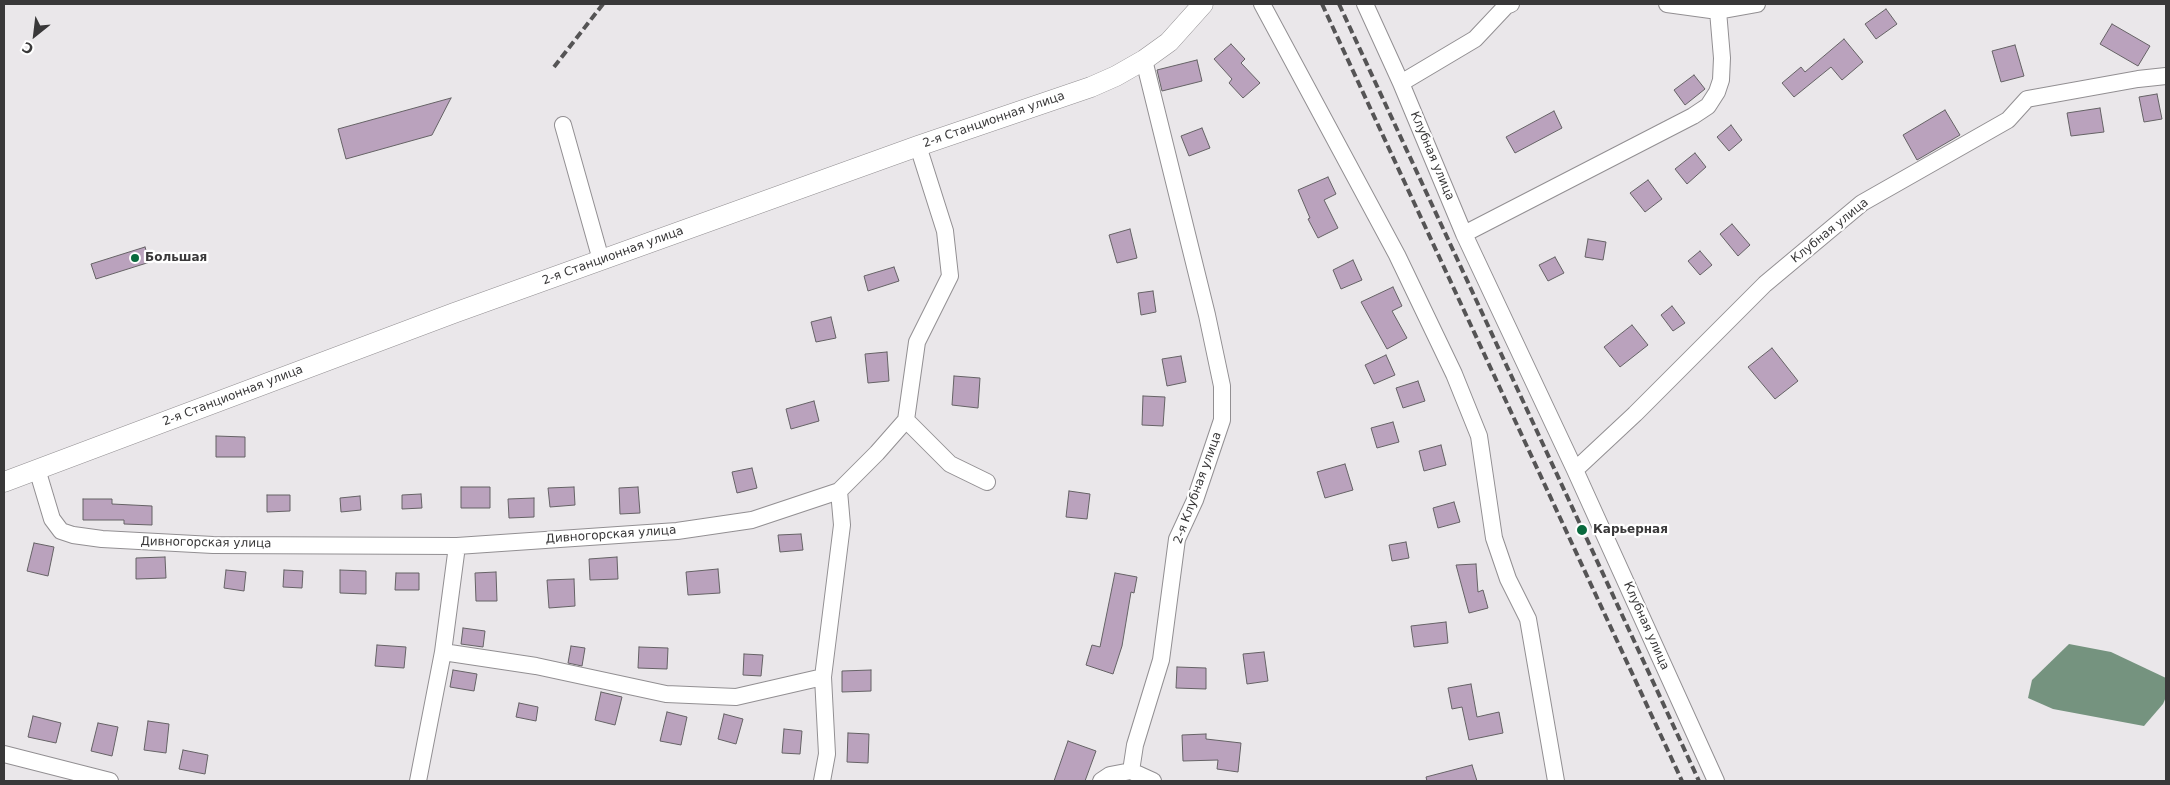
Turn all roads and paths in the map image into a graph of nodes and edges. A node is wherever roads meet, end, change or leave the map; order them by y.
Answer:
1 (1204, 4) edge
2 (1262, 4) edge
3 (1365, 4) edge
4 (1511, 4) edge
5 (1667, 4) edge
6 (1756, 4) edge
7 (1718, 11) junction
8 (1144, 60) junction
9 (2166, 76) edge
10 (1401, 83) junction
11 (563, 125) dead end
12 (918, 146) junction
13 (1464, 234) junction
14 (601, 260) junction
15 (906, 420) junction
16 (37, 469) junction
17 (1576, 470) junction
18 (4, 482) edge
19 (987, 482) dead end
20 (839, 491) junction
21 (457, 546) junction
22 (443, 652) junction
23 (823, 677) junction
24 (4, 754) edge
25 (1131, 771) junction
26 (110, 781) edge
27 (418, 781) edge
28 (822, 781) edge
29 (1102, 781) edge
30 (1153, 781) edge
31 (1556, 781) edge
32 (1716, 781) edge

1 - 8 main road, 2-я Станционная улица
2 - 31 street
3 - 10 street, Клубная улица
4 - 10 street
5 - 7 street
6 - 7 street
7 - 13 street
8 - 12 main road, 2-я Станционная улица
8 - 25 street, 2-я Клубная улица
9 - 17 street, Клубная улица
10 - 13 street, Клубная улица
11 - 14 street
12 - 14 main road, 2-я Станционная улица
12 - 15 street
13 - 17 street, Клубная улица
14 - 16 main road, 2-я Станционная улица
15 - 19 street
15 - 20 street, Дивногорская улица
16 - 18 main road, 2-я Станционная улица
16 - 21 street, Дивногорская улица
17 - 32 street, Клубная улица
20 - 21 street, Дивногорская улица
20 - 23 street
21 - 22 street
22 - 23 street
22 - 27 street
23 - 28 street
24 - 26 street
25 - 29 street
25 - 30 street

